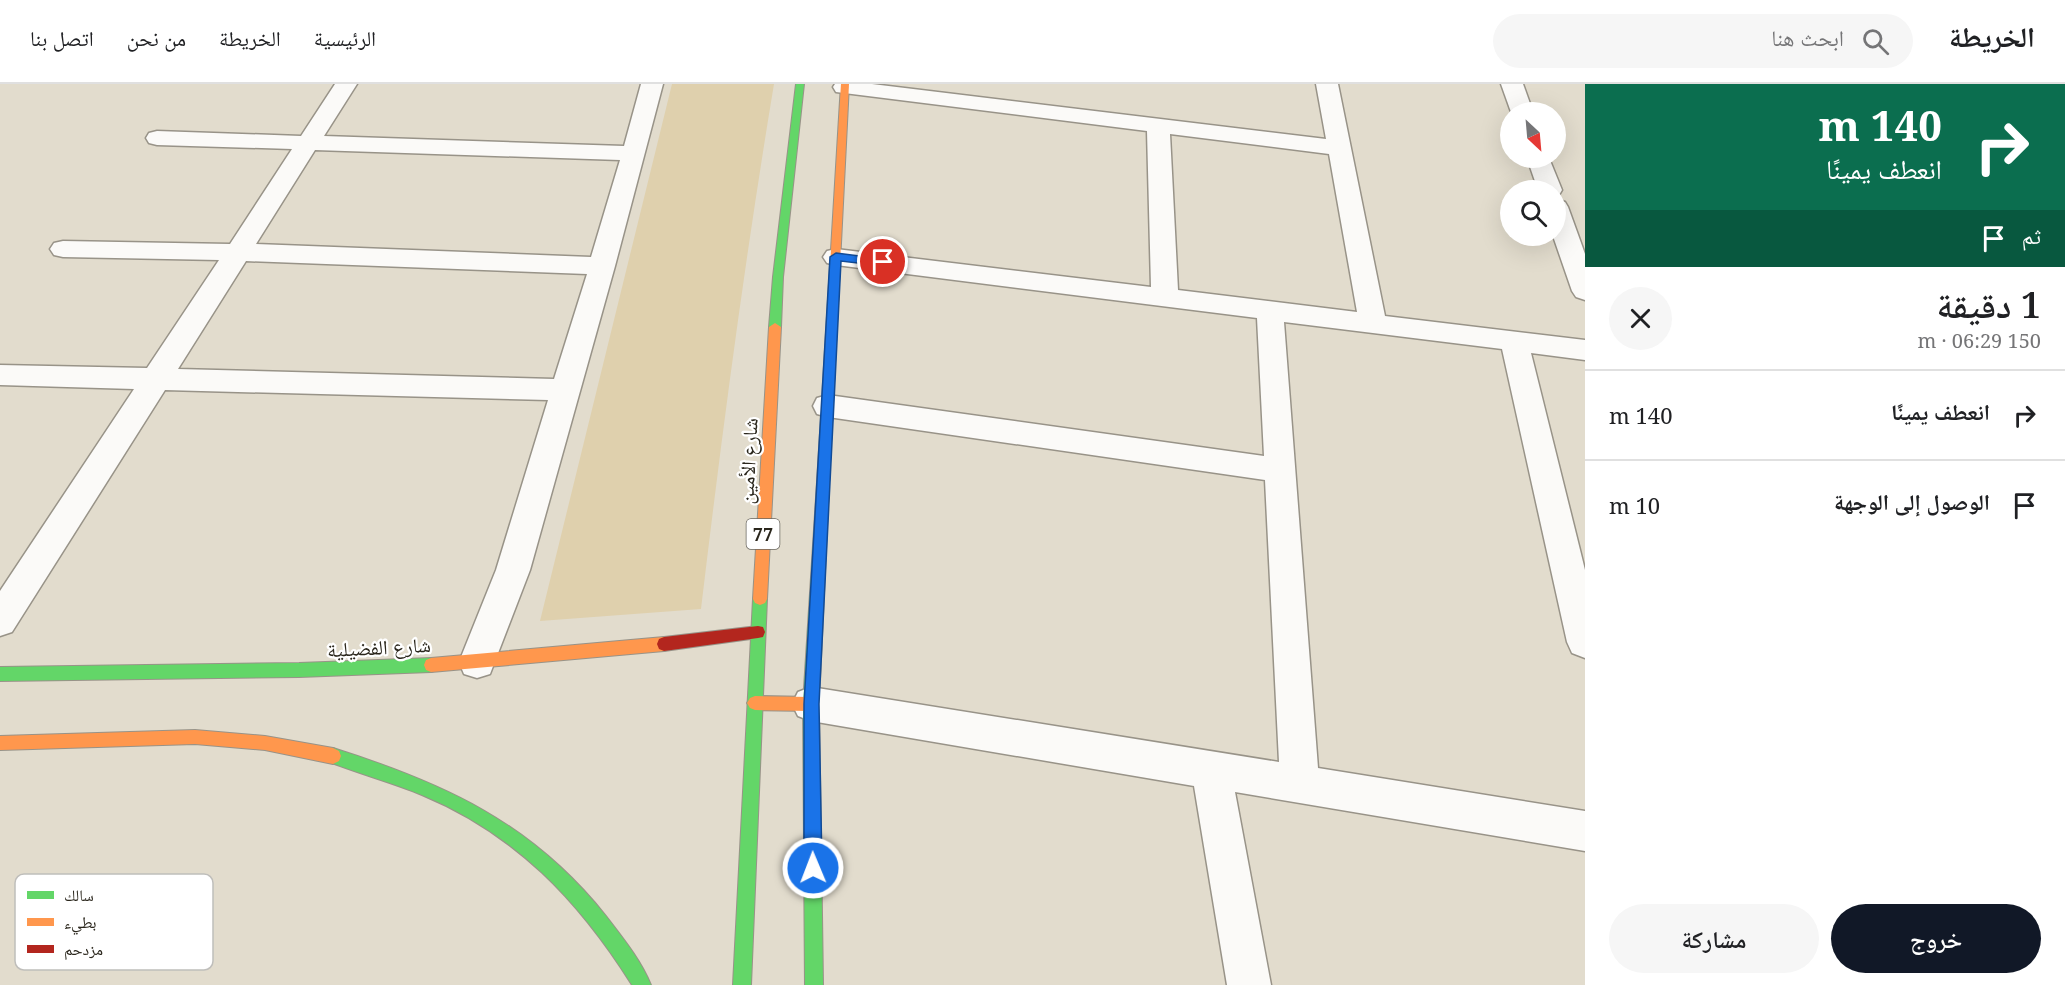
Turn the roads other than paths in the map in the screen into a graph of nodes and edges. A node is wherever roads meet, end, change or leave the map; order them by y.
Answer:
1 (346, 84) edge
2 (652, 84) edge
3 (800, 84) edge
4 (1327, 84) edge
5 (1512, 84) edge
6 (845, 86) edge
7 (1518, 102) edge
8 (1158, 125) junction
9 (157, 138) dead end
10 (308, 142) junction
11 (1340, 148) junction
12 (634, 153) junction
13 (1566, 236) edge
14 (63, 249) dead end
15 (238, 252) junction
16 (836, 257) junction
17 (602, 266) junction
18 (1585, 291) edge
19 (1165, 297) junction
20 (1270, 311) junction
21 (1373, 323) junction
22 (1514, 341) junction
23 (1585, 350) edge
24 (0, 375) edge
25 (156, 379) junction
26 (566, 390) junction
27 (828, 406) junction
28 (1281, 470) junction
29 (1570, 516) edge
30 (0, 621) edge
31 (758, 632) junction
32 (1585, 642) edge
33 (477, 662) junction
34 (0, 674) edge
35 (755, 703) junction
36 (812, 704) junction
37 (0, 743) edge
38 (1211, 770) junction
39 (1300, 784) junction
40 (1585, 831) edge
41 (642, 985) edge
42 (742, 985) edge
43 (814, 985) edge
44 (1249, 985) edge

1 - 10 street
2 - 12 street
3 - 31 main road, شارع الأمين / 77
4 - 11 street
5 - 7 street
6 - 8 street
6 - 16 main road
8 - 11 street
8 - 19 street
9 - 10 street
10 - 12 street
10 - 15 street
11 - 21 street
12 - 17 street
13 - 18 street
14 - 15 street
15 - 17 street
15 - 25 street
16 - 19 street
16 - 27 main road
17 - 26 street
19 - 20 street
20 - 21 street
20 - 28 street
21 - 22 street
22 - 23 street
22 - 29 street
24 - 25 street
25 - 26 street
25 - 30 street
26 - 33 street
27 - 28 street
27 - 36 main road
28 - 39 street
29 - 32 street
31 - 33 main road, شارع الفضيلية
31 - 35 main road, شارع الأمين / 77
33 - 34 main road, شارع الفضيلية
35 - 36 main road
35 - 42 main road, شارع الأمين / 77
36 - 38 street
36 - 43 main road
37 - 41 main road
38 - 39 street
38 - 44 street
39 - 40 street

